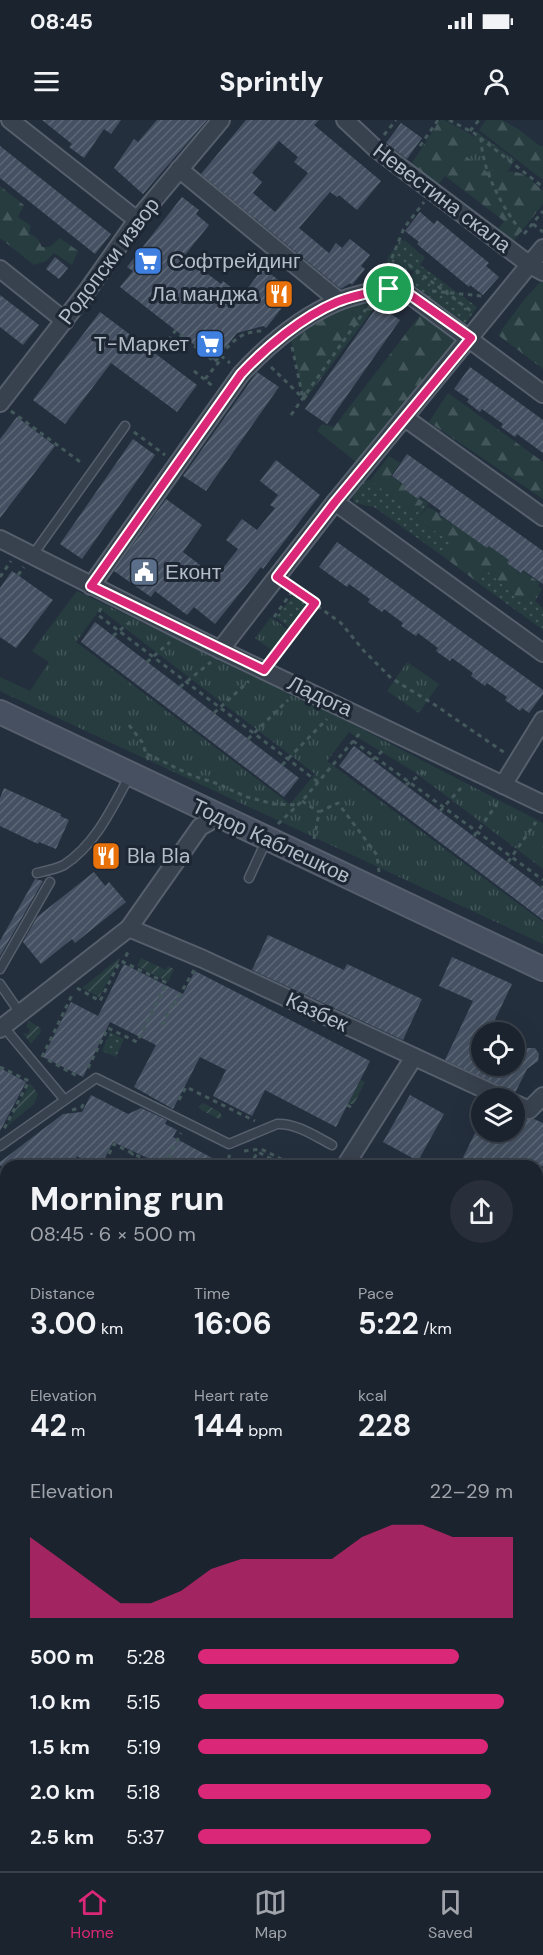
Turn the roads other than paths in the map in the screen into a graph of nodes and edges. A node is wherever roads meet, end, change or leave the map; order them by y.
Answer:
1 (10, 120) edge
2 (221, 120) edge
3 (345, 120) edge
4 (179, 169) junction
5 (137, 220) junction
6 (543, 248) edge
7 (0, 269) edge
8 (537, 269) edge
9 (339, 301) junction
10 (65, 321) junction
11 (471, 338) junction
12 (543, 393) edge
13 (5, 406) edge
14 (405, 418) junction
15 (125, 426) road end
16 (335, 502) junction
17 (543, 518) edge
18 (0, 539) edge
19 (23, 560) junction
20 (91, 586) junction
21 (543, 653) edge
22 (216, 656) junction
23 (0, 712) edge
24 (543, 720) edge
25 (130, 774) junction
26 (503, 785) junction
27 (543, 804) edge
28 (220, 816) junction
29 (272, 833) junction
30 (37, 873) dead end
31 (249, 878) dead end
32 (50, 882) dead end
33 (129, 928) junction
34 (0, 969) edge
35 (543, 969) edge
36 (0, 984) edge
37 (20, 1013) junction
38 (2, 1028) edge
39 (414, 1057) junction
40 (481, 1088) edge
41 (543, 1096) edge
42 (64, 1099) junction
43 (525, 1108) edge
44 (332, 1145) dead end
45 (0, 1146) edge
46 (349, 1160) edge

1 - 5 street
2 - 4 street, Родопски извор
3 - 8 street, Невестина скала
4 - 5 street, Родопски извор
4 - 9 street
5 - 10 street, Родопски извор
6 - 8 street
7 - 10 street
8 - 11 street
9 - 11 street
9 - 20 street
10 - 13 street, Родопски извор
11 - 12 street
11 - 14 street
14 - 16 street
14 - 17 street
15 - 19 lane
16 - 21 street
16 - 22 street
18 - 19 street, Ладога
19 - 20 street, Ладога
20 - 22 street, Ладога
22 - 26 street, Ладога
23 - 25 main road, Тодор Каблешков
24 - 26 street
25 - 28 main road, Тодор Каблешков
25 - 30 lane
26 - 27 street, Ладога
28 - 29 main road, Тодор Каблешков
28 - 33 street
29 - 31 lane
29 - 35 main road, Тодор Каблешков
32 - 34 lane
33 - 37 street
33 - 39 street, Казбек
36 - 37 lane
37 - 38 street
38 - 42 lane
39 - 40 street, Казбек
39 - 46 street
41 - 43 street
42 - 44 lane
42 - 45 lane

